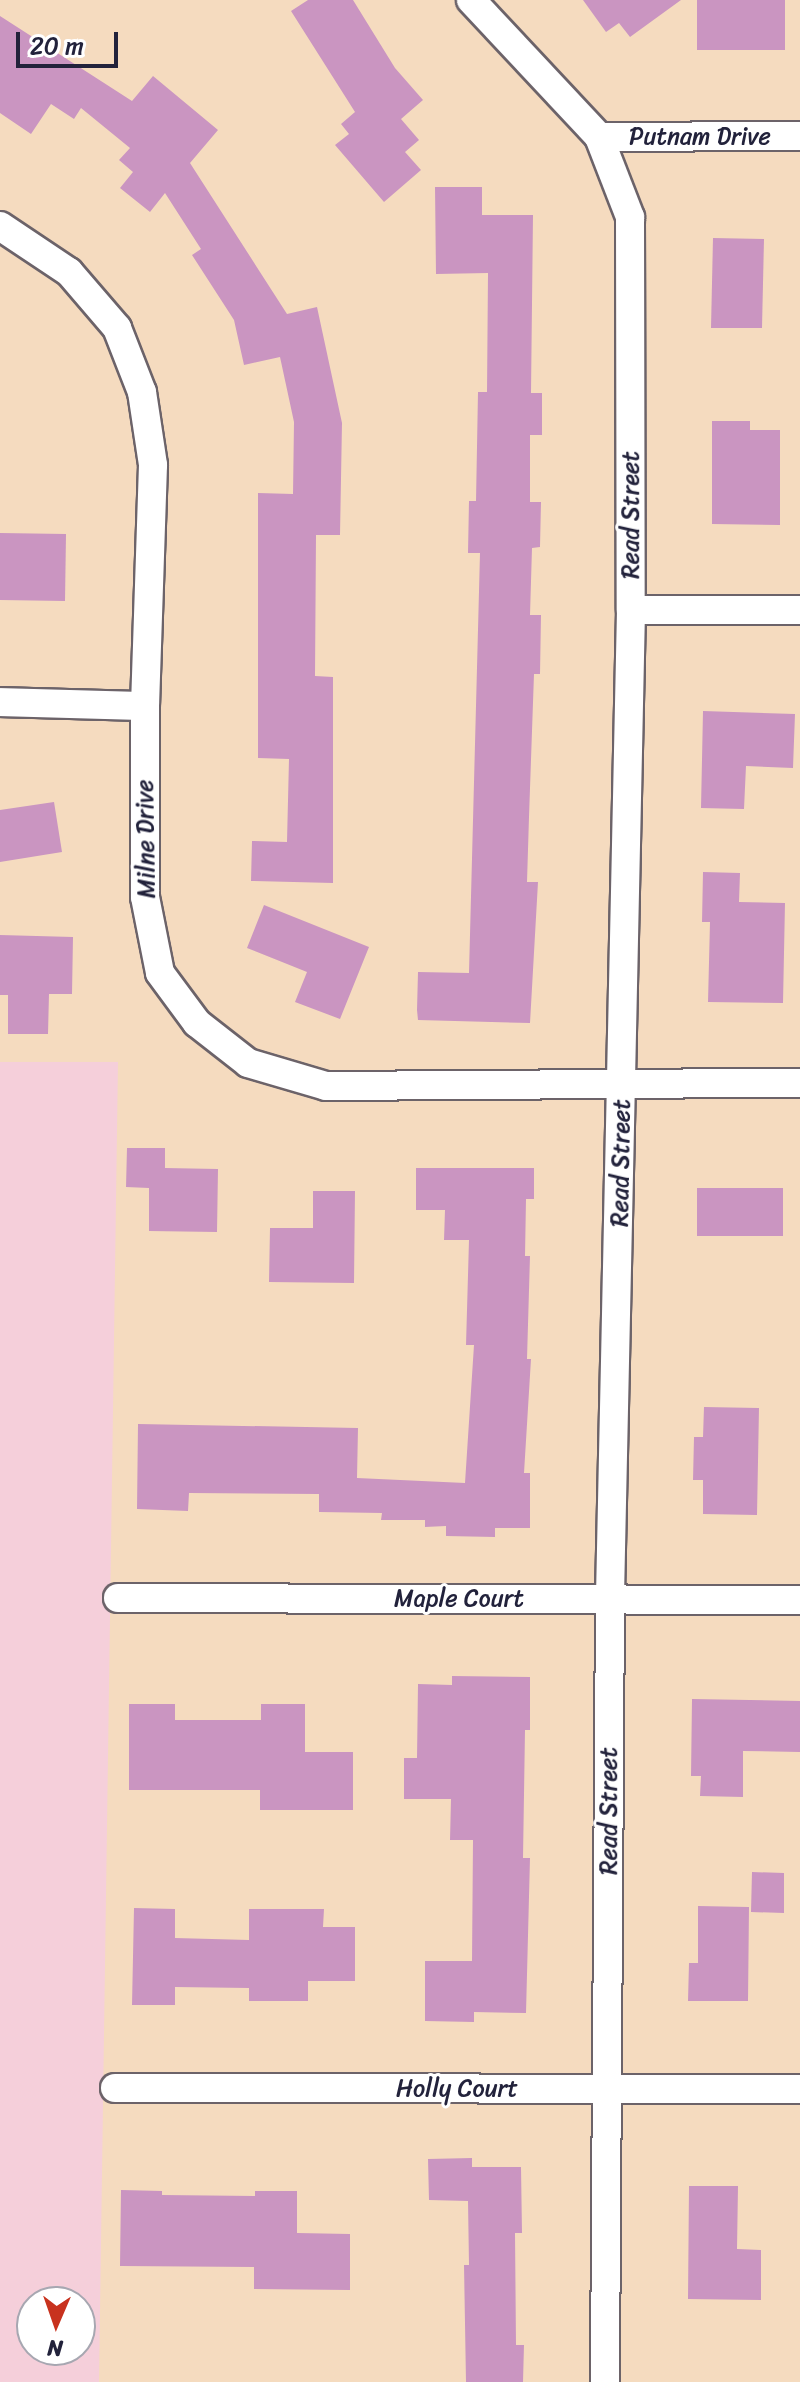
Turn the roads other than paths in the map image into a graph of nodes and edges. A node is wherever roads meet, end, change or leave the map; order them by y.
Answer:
1 (471, 0) edge
2 (800, 136) edge
3 (599, 137) junction
4 (0, 226) edge
5 (631, 610) junction
6 (800, 610) edge
7 (0, 702) edge
8 (145, 706) junction
9 (623, 1083) junction
10 (800, 1083) edge
11 (118, 1598) dead end
12 (610, 1599) junction
13 (800, 1600) edge
14 (115, 2088) dead end
15 (608, 2089) junction
16 (800, 2089) edge
17 (605, 2382) edge

1 - 3 street, Read Street
2 - 3 street, Putnam Drive
3 - 5 street, Read Street
4 - 8 street, Milne Drive
5 - 6 street
5 - 9 street, Read Street
7 - 8 street
8 - 9 street, Milne Drive
9 - 10 street, Milne Drive
9 - 12 street, Read Street
11 - 12 street, Maple Court
12 - 13 street, Maple Court
12 - 15 street, Read Street
14 - 15 street, Holly Court
15 - 16 street, Holly Court
15 - 17 street, Read Street

